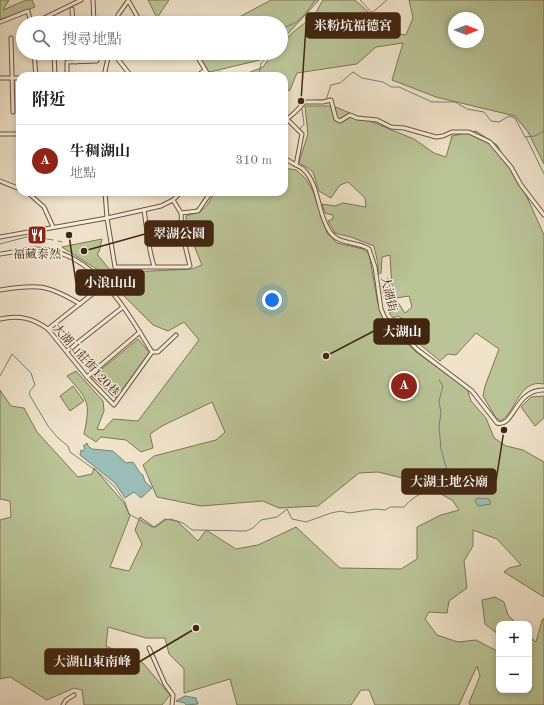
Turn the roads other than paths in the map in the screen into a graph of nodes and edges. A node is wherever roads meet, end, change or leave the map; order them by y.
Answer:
1 (81, 0) edge
2 (93, 0) edge
3 (128, 1) edge
4 (72, 9) dead end
5 (30, 16) edge
6 (48, 16) edge
7 (72, 16) edge
8 (94, 16) edge
9 (118, 16) edge
10 (137, 16) edge
11 (0, 22) edge
12 (11, 38) dead end
13 (35, 60) edge
14 (54, 60) edge
15 (97, 60) edge
16 (107, 60) edge
17 (119, 60) edge
18 (199, 60) edge
19 (76, 62) joint
20 (205, 70) joint
21 (36, 72) edge
22 (55, 72) edge
23 (67, 72) edge
24 (105, 72) edge
25 (128, 72) edge
26 (202, 72) edge
27 (0, 78) edge
28 (12, 78) junction
29 (16, 78) edge
30 (12, 112) dead end
31 (288, 118) edge
32 (288, 122) edge
33 (0, 134) edge
34 (16, 134) edge
35 (288, 160) edge
36 (296, 165) junction
37 (0, 181) edge
38 (16, 187) edge
39 (32, 196) edge
40 (106, 196) edge
41 (177, 196) edge
42 (208, 196) edge
43 (173, 200) junction
44 (144, 210) junction
45 (181, 213) junction
46 (544, 215) edge
47 (107, 218) junction
48 (53, 227) junction
49 (0, 237) edge
50 (0, 254) edge
51 (154, 266) junction
52 (105, 284) junction
53 (0, 290) edge
54 (80, 304) junction
55 (123, 307) junction
56 (0, 319) edge
57 (48, 329) junction
58 (140, 332) junction
59 (176, 335) dead end
60 (67, 351) junction
61 (152, 352) junction
62 (87, 377) junction
63 (544, 390) edge
64 (149, 648) dead end
65 (74, 695) dead end
66 (63, 705) edge
67 (172, 705) edge

1 - 6 street
2 - 8 street
3 - 9 street
3 - 10 street
4 - 7 street
5 - 11 street
12 - 28 street
13 - 21 street
14 - 22 street
15 - 19 street
16 - 24 street
17 - 25 street
18 - 20 street
19 - 23 street
20 - 26 street
27 - 28 street
28 - 29 street
28 - 30 street
31 - 46 street
32 - 36 street
33 - 34 street
35 - 36 street
36 - 63 street, 大湖街
37 - 38 street
39 - 48 street
40 - 47 street
41 - 43 street
42 - 45 street
43 - 44 street
43 - 45 street
44 - 47 street
44 - 51 street
45 - 51 street
47 - 48 street
47 - 51 street
48 - 49 street
50 - 52 street
52 - 54 street
52 - 55 street
53 - 54 street
54 - 57 street
55 - 58 street
55 - 60 street
56 - 57 street, 大湖山莊街120巷
57 - 60 street, 大湖山莊街120巷
58 - 61 street
58 - 62 street
59 - 61 street, 大湖山莊街120巷
60 - 62 street, 大湖山莊街120巷
61 - 62 street, 大湖山莊街120巷
64 - 67 street
65 - 66 street

